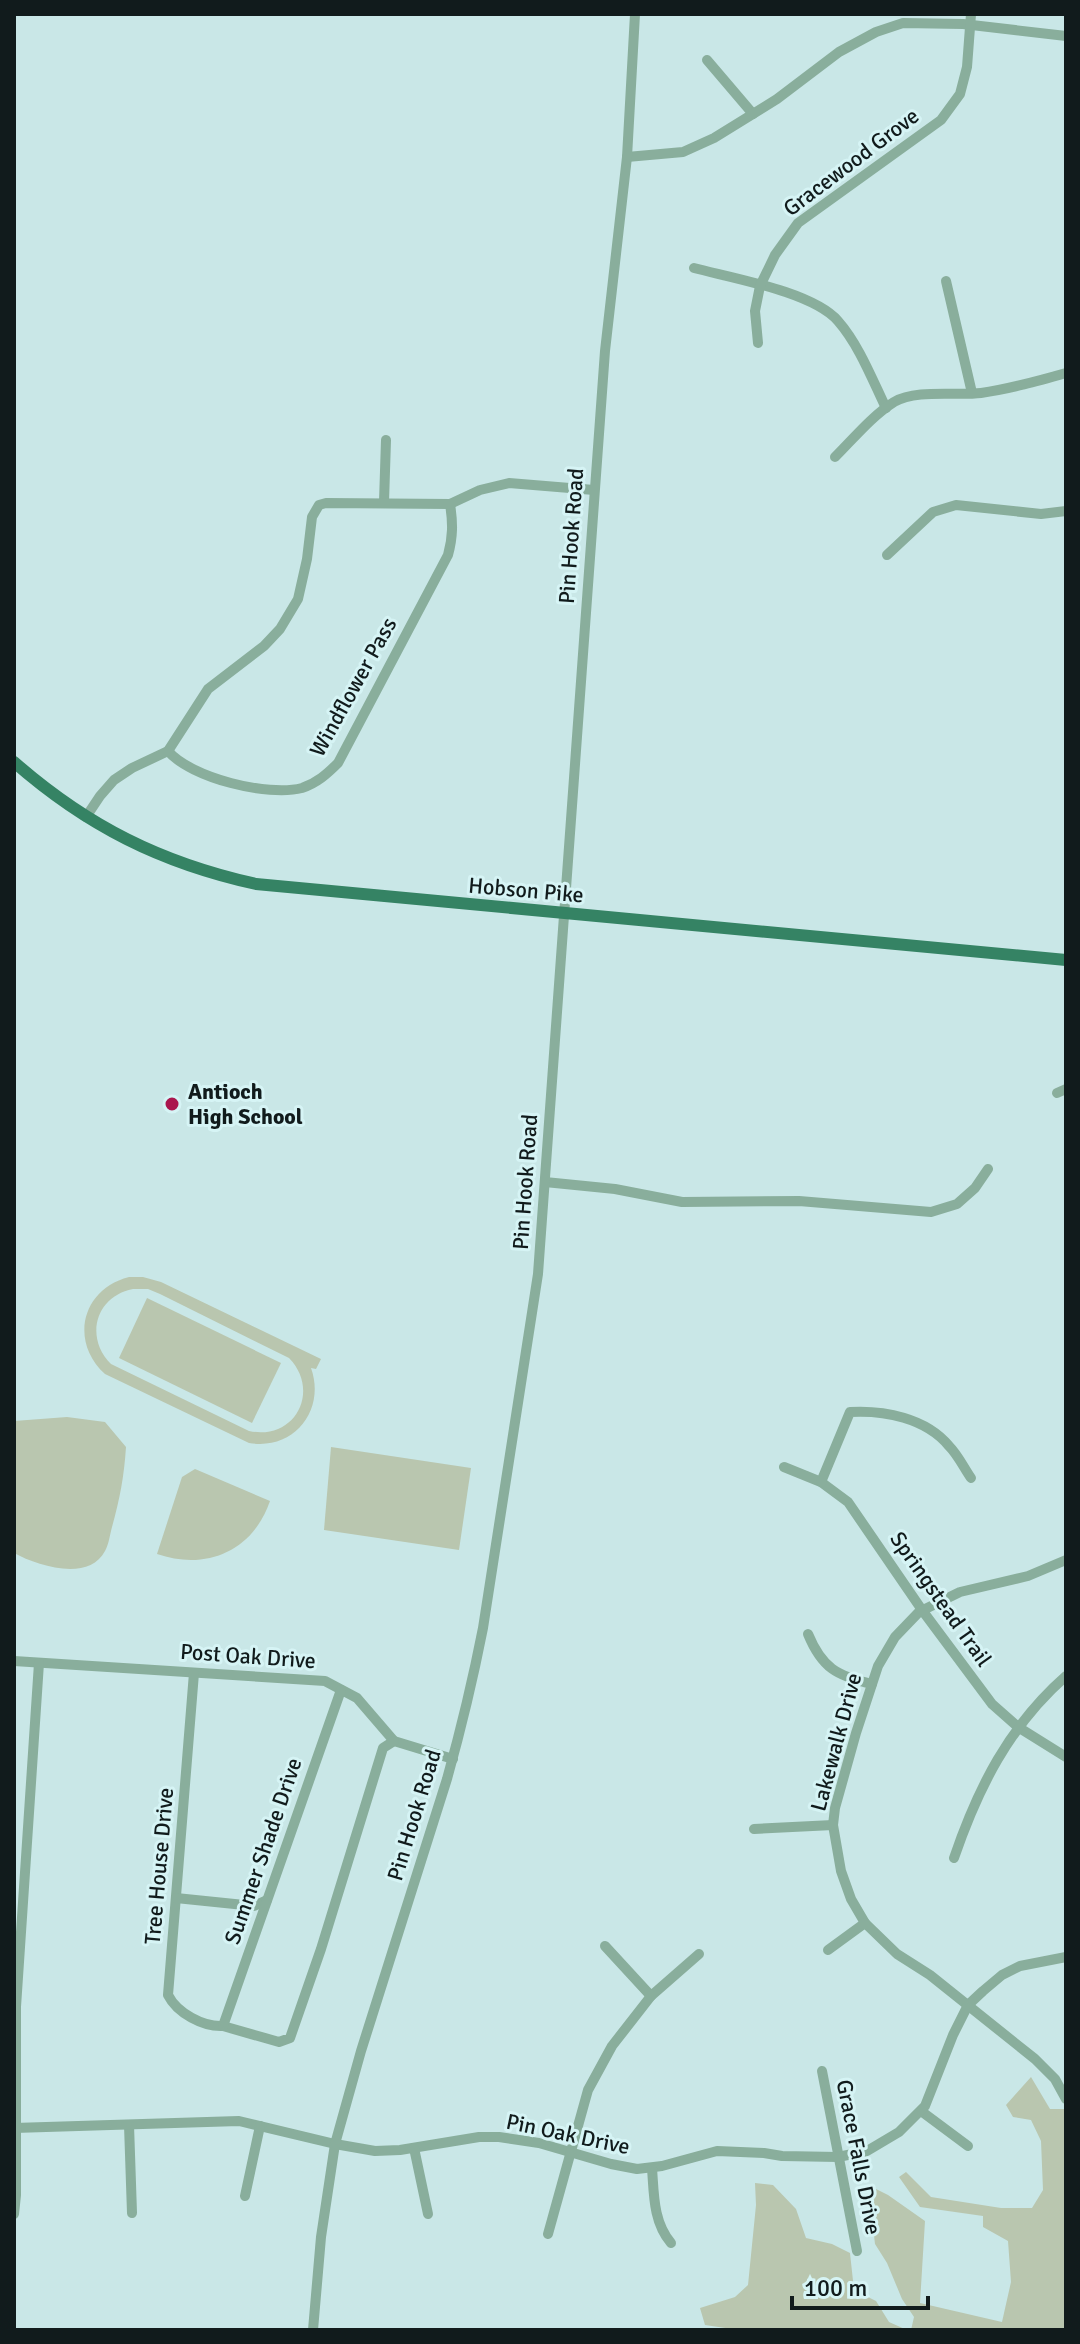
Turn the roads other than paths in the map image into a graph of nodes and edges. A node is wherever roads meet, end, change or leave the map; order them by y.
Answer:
1 (635, 14) edge
2 (971, 20) edge
3 (1066, 36) edge
4 (707, 60) dead end
5 (753, 114) junction
6 (627, 157) junction
7 (694, 268) dead end
8 (946, 281) dead end
9 (760, 286) junction
10 (758, 343) dead end
11 (1066, 373) edge
12 (972, 393) junction
13 (886, 408) junction
14 (386, 440) dead end
15 (835, 457) dead end
16 (594, 490) junction
17 (384, 502) junction
18 (450, 504) junction
19 (1066, 511) edge
20 (887, 555) dead end
21 (168, 751) junction
22 (14, 762) edge
23 (86, 817) junction
24 (564, 913) junction
25 (1066, 960) edge
26 (988, 1169) dead end
27 (545, 1182) junction
28 (784, 1467) dead end
29 (971, 1478) dead end
30 (821, 1482) junction
31 (1066, 1560) edge
32 (922, 1610) junction
33 (808, 1634) dead end
34 (14, 1661) edge
35 (39, 1663) junction
36 (194, 1673) junction
37 (1066, 1676) edge
38 (872, 1684) junction
39 (341, 1690) junction
40 (1018, 1727) junction
41 (394, 1741) junction
42 (1066, 1757) edge
43 (453, 1759) junction
44 (833, 1825) junction
45 (754, 1829) dead end
46 (954, 1858) dead end
47 (176, 1898) junction
48 (267, 1900) junction
49 (865, 1923) junction
50 (605, 1946) dead end
51 (828, 1950) dead end
52 (699, 1954) dead end
53 (1066, 1957) edge
54 (651, 1996) junction
55 (968, 2005) junction
56 (223, 2026) junction
57 (822, 2071) dead end
58 (1066, 2099) edge
59 (921, 2111) junction
60 (129, 2125) junction
61 (260, 2126) junction
62 (15, 2128) edge
63 (335, 2144) junction
64 (968, 2146) dead end
65 (414, 2148) junction
66 (570, 2153) junction
67 (838, 2157) junction
68 (652, 2168) junction
69 (245, 2196) dead end
70 (132, 2213) dead end
71 (14, 2214) edge
72 (428, 2214) dead end
73 (548, 2234) dead end
74 (671, 2243) dead end
75 (857, 2251) dead end
76 (313, 2330) edge

1 - 6 street, Pin Hook Road
2 - 3 street
2 - 5 street
2 - 9 street, Gracewood Grove
4 - 5 street
5 - 6 street
6 - 16 street, Pin Hook Road
7 - 9 street
8 - 12 street
9 - 10 street, Gracewood Grove
9 - 13 street
11 - 12 street
12 - 13 street
13 - 15 street
14 - 17 street
16 - 18 street
16 - 24 street, Pin Hook Road
17 - 18 street
17 - 21 street
18 - 21 street, Windflower Pass
19 - 20 street
21 - 23 street
22 - 23 main road, Hobson Pike
23 - 24 main road, Hobson Pike
24 - 25 main road, Hobson Pike
24 - 27 street, Pin Hook Road
26 - 27 street
27 - 43 street, Pin Hook Road
28 - 30 street, Springstead Trail
29 - 30 street
30 - 32 street, Springstead Trail
31 - 32 street, Lakewalk Drive
32 - 38 street, Lakewalk Drive
32 - 40 street, Springstead Trail
33 - 38 street
34 - 35 street, Post Oak Drive
35 - 36 street, Post Oak Drive
35 - 62 street
36 - 39 street, Post Oak Drive
36 - 47 street, Tree House Drive
37 - 40 street
38 - 44 street, Lakewalk Drive
39 - 41 street, Post Oak Drive
39 - 48 street, Summer Shade Drive
40 - 42 street, Springstead Trail
40 - 46 street
41 - 43 street
41 - 56 street, Tree House Drive
43 - 63 street, Pin Hook Road
44 - 45 street
44 - 49 street, Lakewalk Drive
47 - 48 street
47 - 56 street, Tree House Drive
48 - 56 street, Summer Shade Drive
49 - 51 street
49 - 55 street, Lakewalk Drive
50 - 54 street
52 - 54 street
53 - 55 street, Pin Oak Drive
54 - 66 street
55 - 58 street, Lakewalk Drive
55 - 59 street, Pin Oak Drive
57 - 67 street, Grace Falls Drive
59 - 64 street
59 - 67 street, Pin Oak Drive
60 - 61 street, Pin Oak Drive
60 - 62 street, Pin Oak Drive
60 - 70 street
61 - 63 street, Pin Oak Drive
61 - 69 street
62 - 71 street
63 - 65 street, Pin Oak Drive
63 - 76 street, Pin Hook Road
65 - 66 street, Pin Oak Drive
65 - 72 street
66 - 68 street, Pin Oak Drive
66 - 73 street
67 - 68 street, Pin Oak Drive
67 - 75 street, Grace Falls Drive
68 - 74 street

